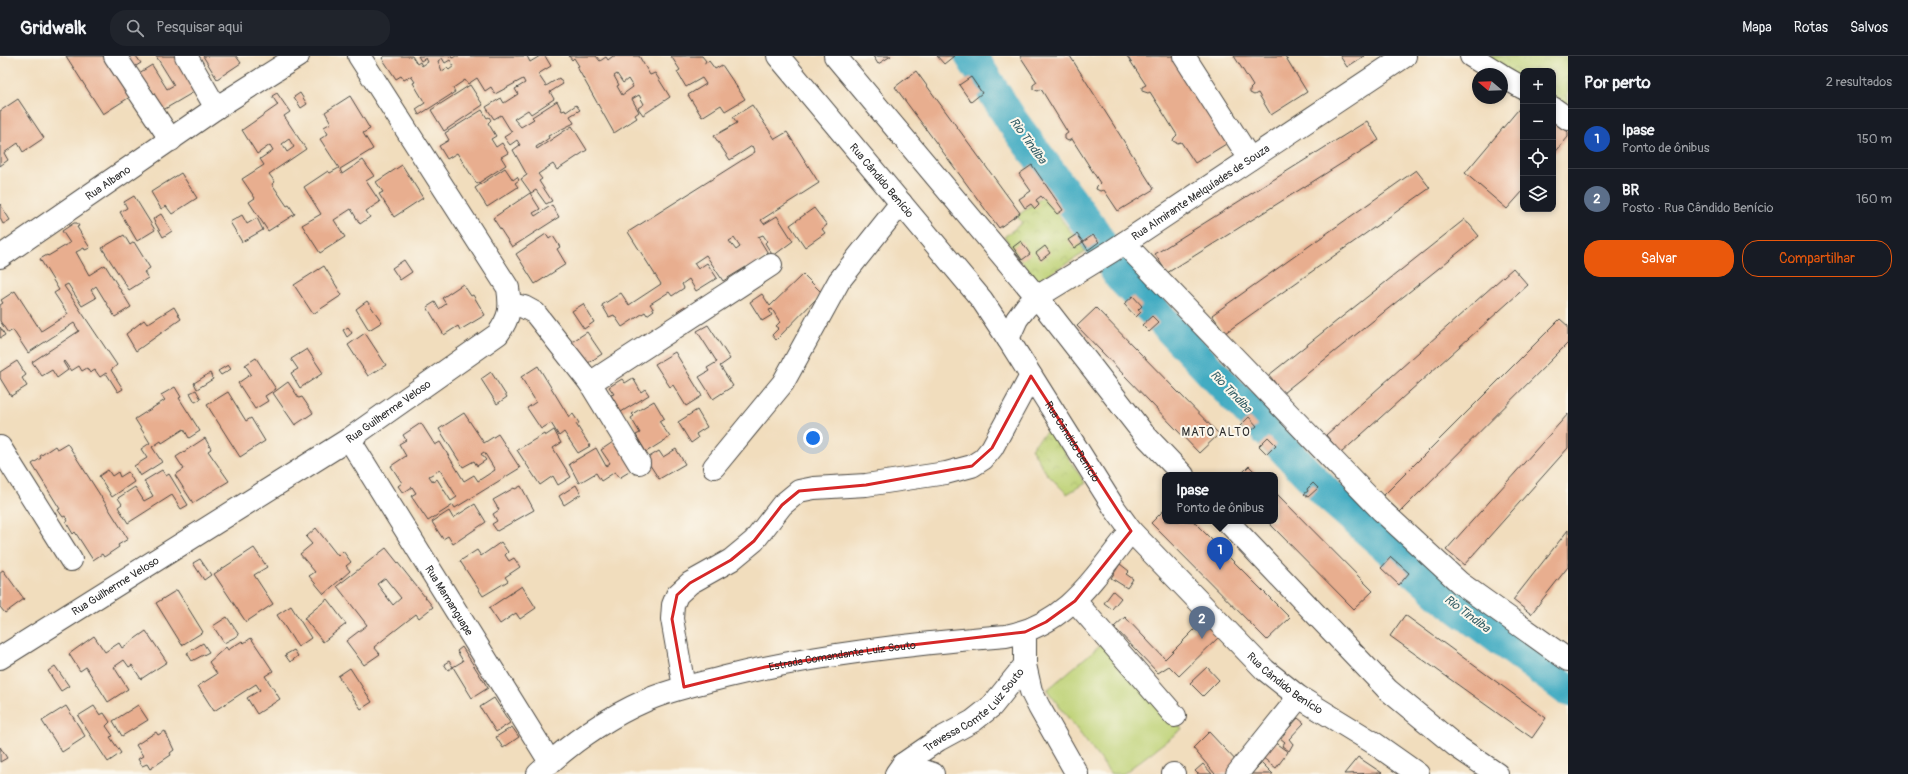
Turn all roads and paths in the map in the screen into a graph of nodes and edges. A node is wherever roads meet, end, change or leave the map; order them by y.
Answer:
1 (116, 56) edge
2 (186, 56) edge
3 (298, 56) edge
4 (359, 56) edge
5 (778, 56) edge
6 (835, 56) edge
7 (1184, 56) edge
8 (1405, 56) edge
9 (1471, 56) edge
10 (1490, 68) edge
11 (1508, 79) edge
12 (1520, 86) edge
13 (216, 108) junction
14 (1556, 110) edge
15 (1568, 120) edge
16 (170, 140) junction
17 (1250, 159) junction
18 (901, 203) junction
19 (1111, 252) junction
20 (0, 257) edge
21 (771, 265) dead end
22 (1037, 297) junction
23 (510, 304) junction
24 (1008, 339) junction
25 (1031, 376) junction
26 (590, 383) junction
27 (349, 439) junction
28 (0, 447) edge
29 (639, 463) dead end
30 (714, 467) dead end
31 (1180, 472) edge
32 (1230, 524) edge
33 (1131, 531) junction
34 (71, 560) dead end
35 (1076, 601) junction
36 (1025, 632) junction
37 (0, 658) edge
38 (1568, 660) edge
39 (1025, 665) junction
40 (684, 687) junction
41 (1299, 696) junction
42 (1175, 716) dead end
43 (544, 768) edge
44 (899, 769) edge
45 (933, 774) edge
46 (1078, 774) edge
47 (1237, 774) edge
48 (1418, 774) edge
49 (1496, 774) edge

1 - 16 street
2 - 13 street
3 - 13 street, Rua Albano
4 - 23 street, Rua Guilherme Veloso
5 - 18 street, Rua Cândido Benício
6 - 22 street
7 - 17 street
8 - 17 street, Rua Almirante Melquíades de Souza
9 - 10 street
11 - 12 street
13 - 16 street, Rua Albano
14 - 15 street
16 - 20 street, Rua Albano
17 - 19 street, Rua Almirante Melquíades de Souza
18 - 24 street, Rua Cândido Benício
18 - 30 street
19 - 22 street, Rua Almirante Melquíades de Souza
19 - 38 street
21 - 26 street
22 - 24 street, Rua Almirante Melquíades de Souza
22 - 31 street
23 - 26 street
23 - 27 street, Rua Guilherme Veloso
24 - 25 street, Rua Cândido Benício
25 - 33 street, Rua Cândido Benício
25 - 40 street
26 - 29 street
27 - 37 street, Rua Guilherme Veloso
27 - 43 street, Rua Mamanguape
28 - 34 street
32 - 49 street
33 - 35 street, Estrada Comandante Luiz Souto
33 - 41 street, Rua Cândido Benício
35 - 36 street, Estrada Comandante Luiz Souto
35 - 42 street
36 - 39 street, Travessa Comte Luiz Souto
36 - 40 street, Estrada Comandante Luiz Souto
39 - 44 street, Travessa Comte Luiz Souto
39 - 46 street
40 - 43 street, Estrada Comandante Luiz Souto
41 - 47 street
41 - 48 street, Rua Cândido Benício
44 - 45 street

